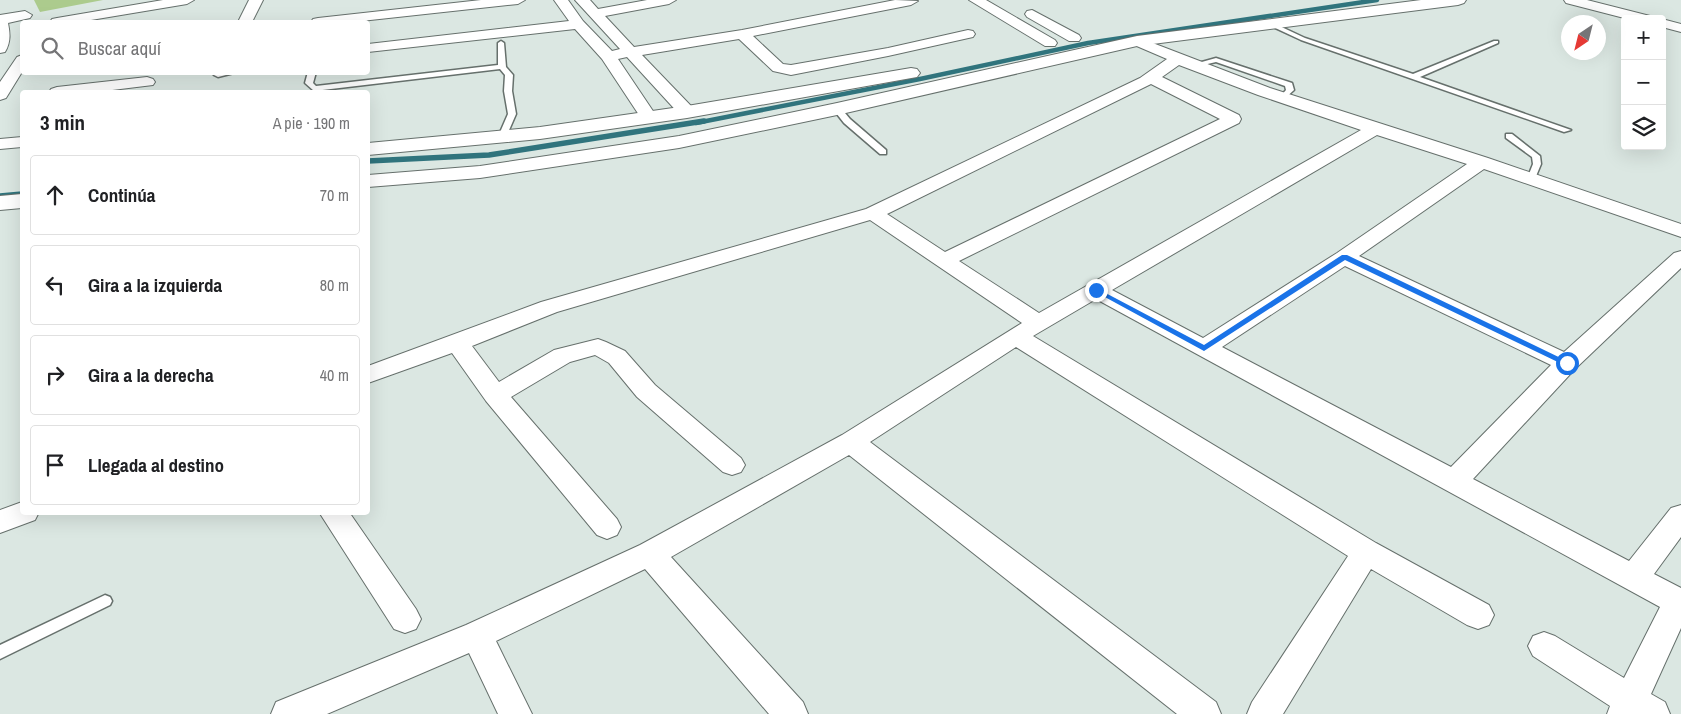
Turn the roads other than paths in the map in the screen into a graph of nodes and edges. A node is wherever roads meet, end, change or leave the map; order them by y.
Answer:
1 (18, 0) edge
2 (187, 0) edge
3 (256, 0) edge
4 (518, 0) edge
5 (561, 0) edge
6 (582, 0) edge
7 (669, 0) edge
8 (976, 0) edge
9 (1333, 0) edge
10 (1458, 0) edge
11 (1571, 0) edge
12 (911, 1) edge
13 (1023, 9) dead end
14 (594, 14) junction
15 (1629, 15) edge
16 (0, 19) edge
17 (24, 19) edge
18 (69, 20) edge
19 (246, 20) edge
20 (336, 20) edge
21 (578, 24) junction
22 (1271, 24) junction
23 (1666, 24) edge
24 (1681, 28) edge
25 (742, 34) junction
26 (968, 34) dead end
27 (1074, 38) junction
28 (1137, 41) junction
29 (1, 42) edge
30 (1496, 42) dead end
31 (501, 43) dead end
32 (1050, 43) junction
33 (370, 48) edge
34 (1022, 48) dead end
35 (632, 52) junction
36 (608, 56) junction
37 (1186, 62) junction
38 (20, 64) edge
39 (502, 67) junction
40 (930, 69) dead end
41 (311, 75) edge
42 (1413, 77) junction
43 (1151, 78) junction
44 (147, 82) dead end
45 (75, 90) edge
46 (4, 97) edge
47 (837, 109) junction
48 (687, 112) junction
49 (649, 117) junction
50 (1374, 129) junction
51 (1567, 130) dead end
52 (1509, 136) dead end
53 (502, 137) junction
54 (20, 142) edge
55 (0, 144) edge
56 (370, 149) edge
57 (883, 152) dead end
58 (1482, 162) junction
59 (1531, 179) junction
60 (370, 181) edge
61 (20, 182) edge
62 (0, 184) edge
63 (20, 201) edge
64 (0, 203) edge
65 (873, 212) junction
66 (1681, 231) edge
67 (1344, 257) junction
68 (1681, 257) edge
69 (944, 260) junction
70 (1096, 290) junction
71 (1027, 329) junction
72 (457, 343) junction
73 (1204, 348) junction
74 (1567, 363) junction
75 (370, 374) edge
76 (495, 395) junction
77 (851, 442) junction
78 (732, 465) dead end
79 (1454, 481) junction
80 (20, 514) edge
81 (335, 515) edge
82 (1681, 516) edge
83 (0, 522) edge
84 (607, 527) dead end
85 (1366, 552) junction
86 (650, 554) junction
87 (1634, 577) junction
88 (105, 601) dead end
89 (1679, 602) edge
90 (1478, 615) dead end
91 (404, 619) dead end
92 (478, 635) junction
93 (1544, 646) dead end
94 (0, 652) edge
95 (1636, 709) edge
96 (288, 714) edge
97 (515, 714) edge
98 (791, 714) edge
99 (1204, 714) edge
100 (1264, 714) edge

1 - 17 street
2 - 18 street
3 - 19 street
4 - 20 street
5 - 21 street
6 - 14 street
7 - 14 street
8 - 32 street
9 - 27 street
10 - 22 street
11 - 15 street
12 - 25 street
13 - 27 street
14 - 35 street
16 - 17 street
16 - 29 street
21 - 33 street
21 - 36 street
22 - 28 street
22 - 42 lane
23 - 24 street
25 - 26 street
25 - 35 street
27 - 32 street
28 - 37 street
28 - 47 street
30 - 42 lane
31 - 39 lane
32 - 34 street
35 - 36 street
35 - 48 street
36 - 49 street
37 - 43 street
37 - 50 street
38 - 46 street
39 - 41 lane
39 - 53 lane
40 - 48 street
42 - 51 lane
43 - 65 street
43 - 69 street
44 - 45 street
47 - 57 lane
47 - 60 street
48 - 49 street
49 - 53 street
50 - 58 street
50 - 70 street
52 - 59 lane
53 - 56 street
54 - 55 street
58 - 59 street
58 - 67 street
59 - 66 street
61 - 62 street
63 - 64 street
65 - 69 street
65 - 72 street
67 - 73 street
67 - 74 street
68 - 74 street
69 - 71 street
70 - 71 street
70 - 73 street
71 - 77 street
71 - 85 street
72 - 75 street
72 - 76 street
73 - 79 street
74 - 79 street
76 - 78 street
76 - 84 street
77 - 86 street
77 - 99 street
79 - 87 street
80 - 83 street
81 - 91 street
82 - 87 street
85 - 90 street
85 - 100 street
86 - 92 street
86 - 98 street
87 - 89 street
88 - 94 lane
89 - 95 street
92 - 96 street
92 - 97 street
93 - 95 street

